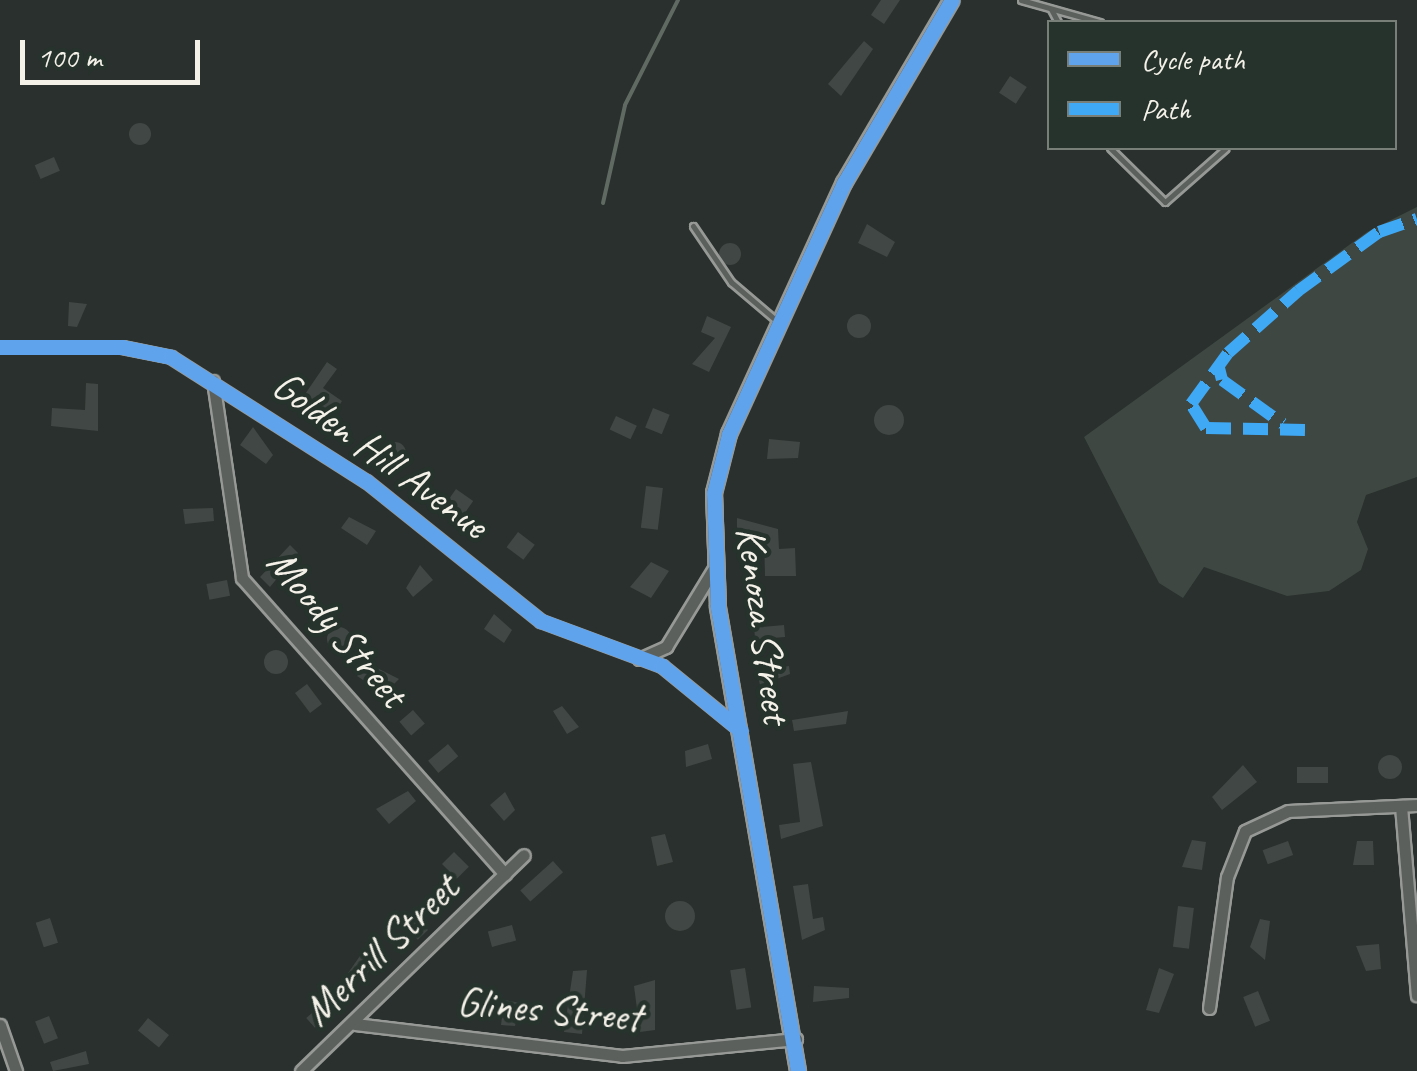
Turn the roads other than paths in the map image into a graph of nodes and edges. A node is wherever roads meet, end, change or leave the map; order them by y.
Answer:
1 (952, 0) edge
2 (1021, 0) edge
3 (1051, 9) junction
4 (1057, 20) edge
5 (1091, 20) edge
6 (1112, 150) edge
7 (1224, 150) edge
8 (693, 226) dead end
9 (778, 322) junction
10 (0, 347) edge
11 (214, 381) junction
12 (713, 570) junction
13 (639, 659) junction
14 (741, 731) junction
15 (1417, 805) edge
16 (1401, 806) junction
17 (524, 855) dead end
18 (505, 874) junction
19 (1417, 995) edge
20 (1208, 1008) dead end
21 (355, 1024) junction
22 (0, 1025) edge
23 (796, 1039) junction
24 (622, 1056) junction
25 (16, 1071) edge
26 (302, 1071) edge
27 (619, 1071) edge
28 (798, 1071) edge

1 - 9 street, Kenoza Street
2 - 3 lane
3 - 4 lane
3 - 5 lane
6 - 7 lane
8 - 9 lane
9 - 12 street, Kenoza Street
10 - 11 street, Golden Hill Avenue
11 - 13 street, Golden Hill Avenue
11 - 18 street, Moody Street
12 - 13 street
12 - 14 street, Kenoza Street
13 - 14 street, Golden Hill Avenue
14 - 23 street, Kenoza Street
15 - 16 street
16 - 19 street
16 - 20 street
17 - 18 street, Merrill Street
18 - 21 street, Merrill Street
21 - 24 street, Glines Street
21 - 26 street, Merrill Street
22 - 25 street
23 - 24 street, Glines Street
23 - 28 street, Kenoza Street
24 - 27 street

